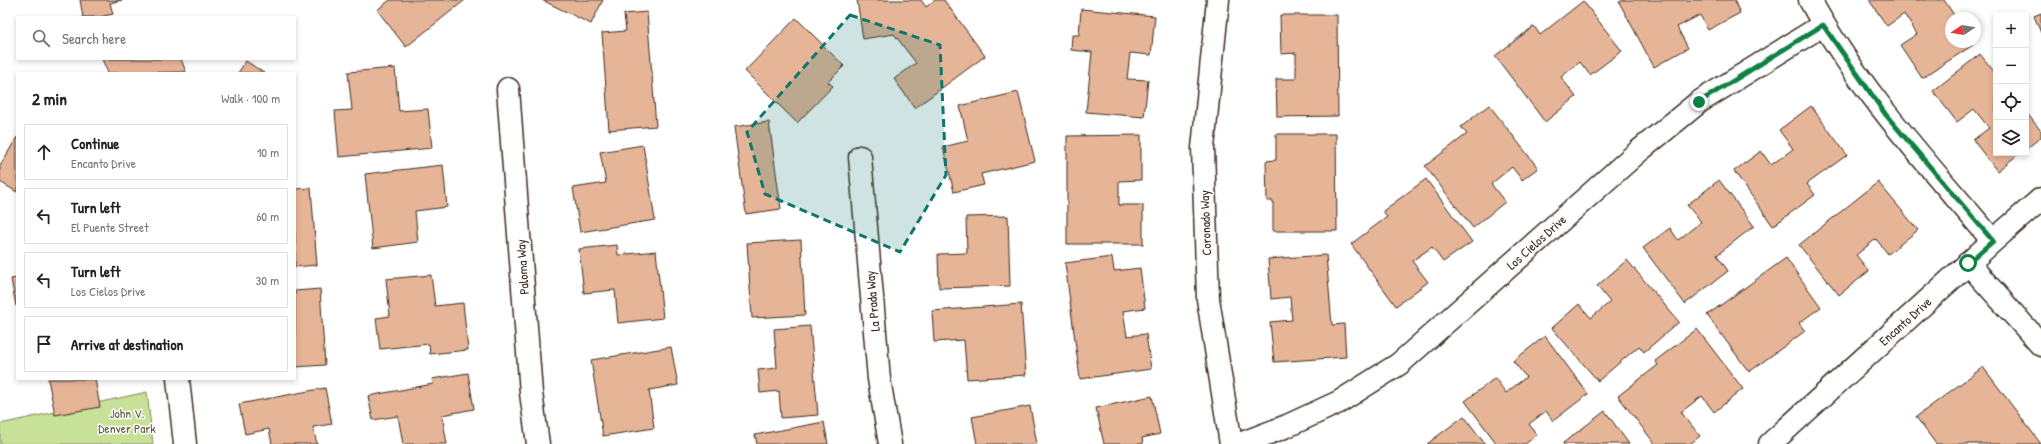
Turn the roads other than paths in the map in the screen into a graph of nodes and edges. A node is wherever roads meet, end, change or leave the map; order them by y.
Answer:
1 (1218, 0) edge
2 (1810, 0) edge
3 (1823, 25) junction
4 (508, 89) dead end
5 (860, 157) dead end
6 (2041, 199) edge
7 (1993, 241) junction
8 (1968, 263) junction
9 (2041, 345) edge
10 (178, 380) edge
11 (186, 444) edge
12 (538, 444) edge
13 (890, 444) edge
14 (1231, 444) edge
15 (1240, 444) edge
16 (1770, 444) edge

1 - 14 street, Coronado Way
2 - 3 street
3 - 7 street
3 - 15 street, Los Cielos Drive
4 - 12 street, Paloma Way
5 - 13 street, La Prada Way
6 - 7 street, Encanto Drive
7 - 8 street, Encanto Drive
8 - 9 street
8 - 16 street, Encanto Drive
10 - 11 street

